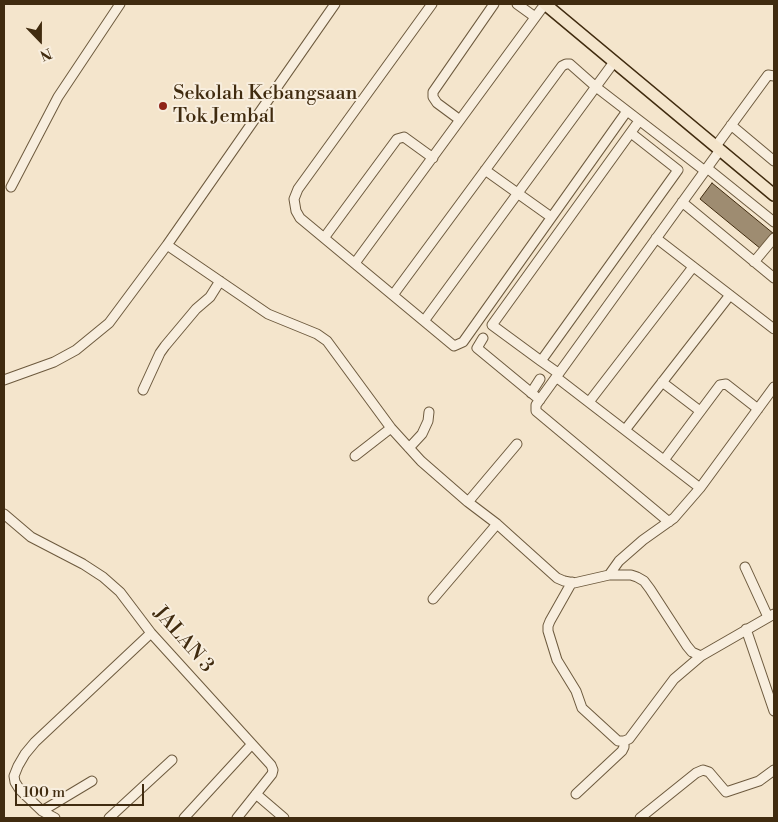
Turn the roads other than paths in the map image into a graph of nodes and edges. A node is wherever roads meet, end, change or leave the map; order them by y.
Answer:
1 (335, 4) edge
2 (432, 4) edge
3 (494, 4) edge
4 (518, 4) edge
5 (545, 4) edge
6 (115, 6) edge
7 (535, 17) junction
8 (614, 62) junction
9 (774, 76) edge
10 (596, 87) junction
11 (628, 111) junction
12 (460, 120) junction
13 (639, 121) junction
14 (731, 125) junction
15 (631, 133) junction
16 (718, 148) junction
17 (432, 158) junction
18 (774, 161) edge
19 (706, 169) junction
20 (485, 170) junction
21 (11, 188) dead end
22 (518, 193) junction
23 (774, 195) edge
24 (682, 202) junction
25 (552, 217) junction
26 (774, 222) edge
27 (324, 238) junction
28 (656, 238) junction
29 (774, 238) edge
30 (167, 245) junction
31 (754, 262) junction
32 (355, 263) junction
33 (693, 267) junction
34 (774, 278) edge
35 (220, 281) junction
36 (393, 295) junction
37 (730, 295) junction
38 (424, 321) junction
39 (774, 329) edge
40 (483, 338) dead end
41 (541, 361) junction
42 (557, 375) junction
43 (540, 379) dead end
44 (4, 380) edge
45 (662, 382) junction
46 (774, 387) edge
47 (144, 390) dead end
48 (531, 393) junction
49 (540, 400) junction
50 (589, 402) junction
51 (758, 410) junction
52 (429, 412) dead end
53 (700, 412) junction
54 (391, 428) junction
55 (625, 430) junction
56 (517, 444) dead end
57 (409, 448) junction
58 (355, 456) dead end
59 (664, 460) junction
60 (700, 488) junction
61 (468, 502) junction
62 (4, 514) edge
63 (668, 522) junction
64 (497, 524) junction
65 (745, 568) dead end
66 (609, 575) junction
67 (572, 582) junction
68 (433, 599) dead end
69 (771, 616) edge
70 (746, 629) junction
71 (151, 633) junction
72 (701, 656) junction
73 (774, 711) edge
74 (624, 741) junction
75 (252, 744) junction
76 (172, 760) dead end
77 (774, 770) edge
78 (92, 781) dead end
79 (256, 794) junction
80 (576, 794) dead end
81 (42, 811) junction
82 (55, 818) edge
83 (109, 818) edge
84 (184, 818) edge
85 (237, 818) edge
86 (284, 818) edge
87 (640, 818) edge

1 - 30 street
2 - 27 street
3 - 12 street
4 - 7 street
5 - 7 street
5 - 8 main road
6 - 21 street
7 - 12 street
8 - 10 street
8 - 16 main road
9 - 14 street
10 - 11 street
10 - 20 street
10 - 22 street
11 - 13 street
11 - 25 street
12 - 17 street
13 - 15 street
13 - 19 street
14 - 16 street
14 - 18 street
15 - 41 street
15 - 41 street
16 - 19 street
16 - 23 main road
17 - 27 street
17 - 32 street
19 - 24 street
19 - 26 street
20 - 22 street
20 - 36 street
22 - 25 street
22 - 38 street
24 - 28 street
24 - 31 street
25 - 38 street
27 - 32 street
28 - 33 street
28 - 42 street
29 - 31 street
30 - 35 street
30 - 44 street
31 - 34 street
32 - 36 street
33 - 37 street
33 - 50 street
35 - 47 street
35 - 54 street
36 - 38 street
37 - 39 street
37 - 45 street
40 - 48 street
41 - 42 street
42 - 49 street
42 - 50 street
43 - 48 street
45 - 53 street
45 - 55 street
46 - 51 street
48 - 49 street
49 - 63 street
50 - 55 street
51 - 53 street
51 - 60 street
52 - 57 street
53 - 59 street
54 - 57 street
54 - 58 street
55 - 59 street
56 - 61 street
57 - 61 street
59 - 60 street
60 - 63 street
61 - 64 street
62 - 71 street, JALAN 3
63 - 66 street
64 - 67 street
64 - 68 street
65 - 69 street
66 - 67 street
66 - 72 street
67 - 74 street
69 - 70 street
70 - 72 street
70 - 73 street
71 - 75 street, JALAN 3
71 - 81 street
72 - 74 street
74 - 80 street
75 - 79 street, JALAN 3
75 - 84 street
76 - 83 street
77 - 87 street
78 - 81 street
79 - 85 street, JALAN 3
79 - 86 street
81 - 82 street

